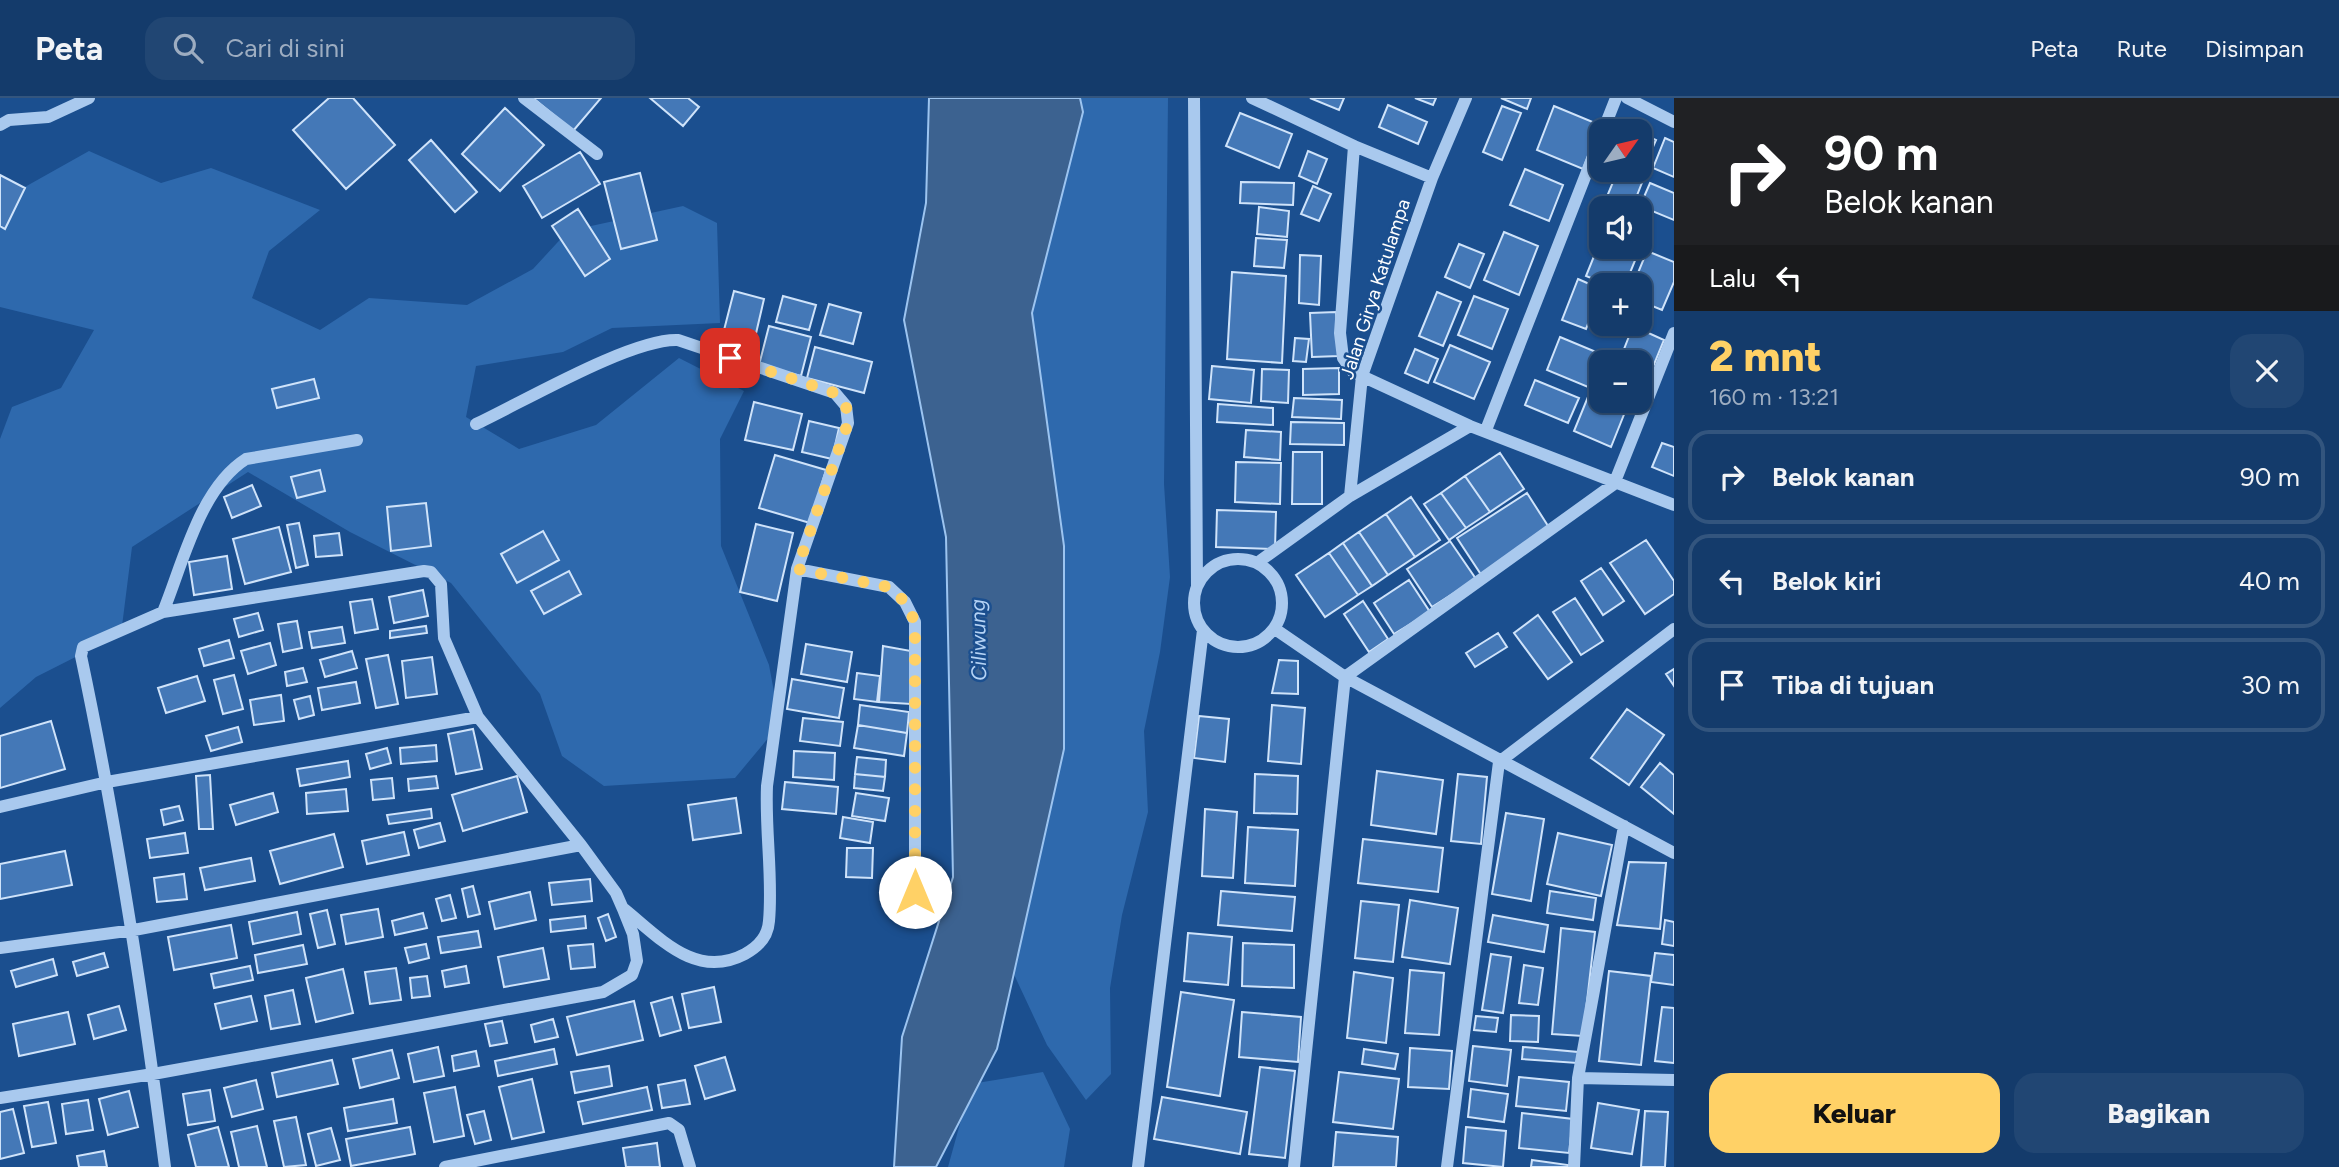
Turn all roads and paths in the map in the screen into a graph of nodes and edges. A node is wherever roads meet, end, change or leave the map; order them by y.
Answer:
1 (89, 98) edge
2 (524, 98) edge
3 (1194, 98) edge
4 (1252, 98) edge
5 (1466, 98) edge
6 (1616, 98) edge
7 (1627, 98) edge
8 (3, 119) edge
9 (1608, 119) edge
10 (1674, 122) edge
11 (1354, 146) junction
12 (597, 154) dead end
13 (1589, 167) edge
14 (1432, 178) junction
15 (1674, 333) edge
16 (1363, 376) junction
17 (476, 424) dead end
18 (1470, 426) junction
19 (1486, 430) junction
20 (357, 440) dead end
21 (1614, 484) junction
22 (1350, 496) junction
23 (1674, 505) edge
24 (1258, 563) junction
25 (797, 569) junction
26 (1197, 586) junction
27 (163, 612) junction
28 (1275, 629) junction
29 (1674, 629) edge
30 (1203, 630) junction
31 (1345, 677) junction
32 (478, 717) junction
33 (1499, 762) junction
34 (107, 782) junction
35 (0, 807) edge
36 (1624, 826) junction
37 (581, 845) junction
38 (1674, 853) edge
39 (915, 892) dead end
40 (624, 909) junction
41 (134, 930) junction
42 (0, 948) edge
43 (153, 1074) junction
44 (1578, 1077) junction
45 (1674, 1080) edge
46 (0, 1098) edge
47 (165, 1167) edge
48 (445, 1167) edge
49 (690, 1167) edge
50 (1138, 1167) edge
51 (1294, 1167) edge
52 (1447, 1167) edge
53 (1574, 1167) edge

1 - 8 street
2 - 12 street
3 - 26 street
4 - 11 street
5 - 14 street, Jalan Girya Katulampa
6 - 9 street
7 - 10 street
11 - 14 street
11 - 16 street
13 - 19 street
14 - 16 street, Jalan Girya Katulampa
15 - 21 street
16 - 18 street
16 - 22 street, Jalan Girya Katulampa
17 - 25 street
18 - 19 street
18 - 22 street
19 - 21 street
20 - 27 street
21 - 23 street
21 - 31 street
22 - 24 street
24 - 26 street
24 - 28 street
25 - 39 street
25 - 40 street
26 - 30 street
27 - 32 street
27 - 34 street
28 - 30 street
28 - 31 street
29 - 33 street
30 - 50 street
31 - 33 street
31 - 51 street
32 - 34 street
32 - 37 street
33 - 36 street
33 - 52 street
34 - 35 street
34 - 41 street
36 - 38 street
36 - 44 street
37 - 40 street
37 - 41 street
40 - 43 street
41 - 42 street
41 - 43 street
43 - 46 street
43 - 47 street
44 - 45 street
44 - 53 street
48 - 49 street

